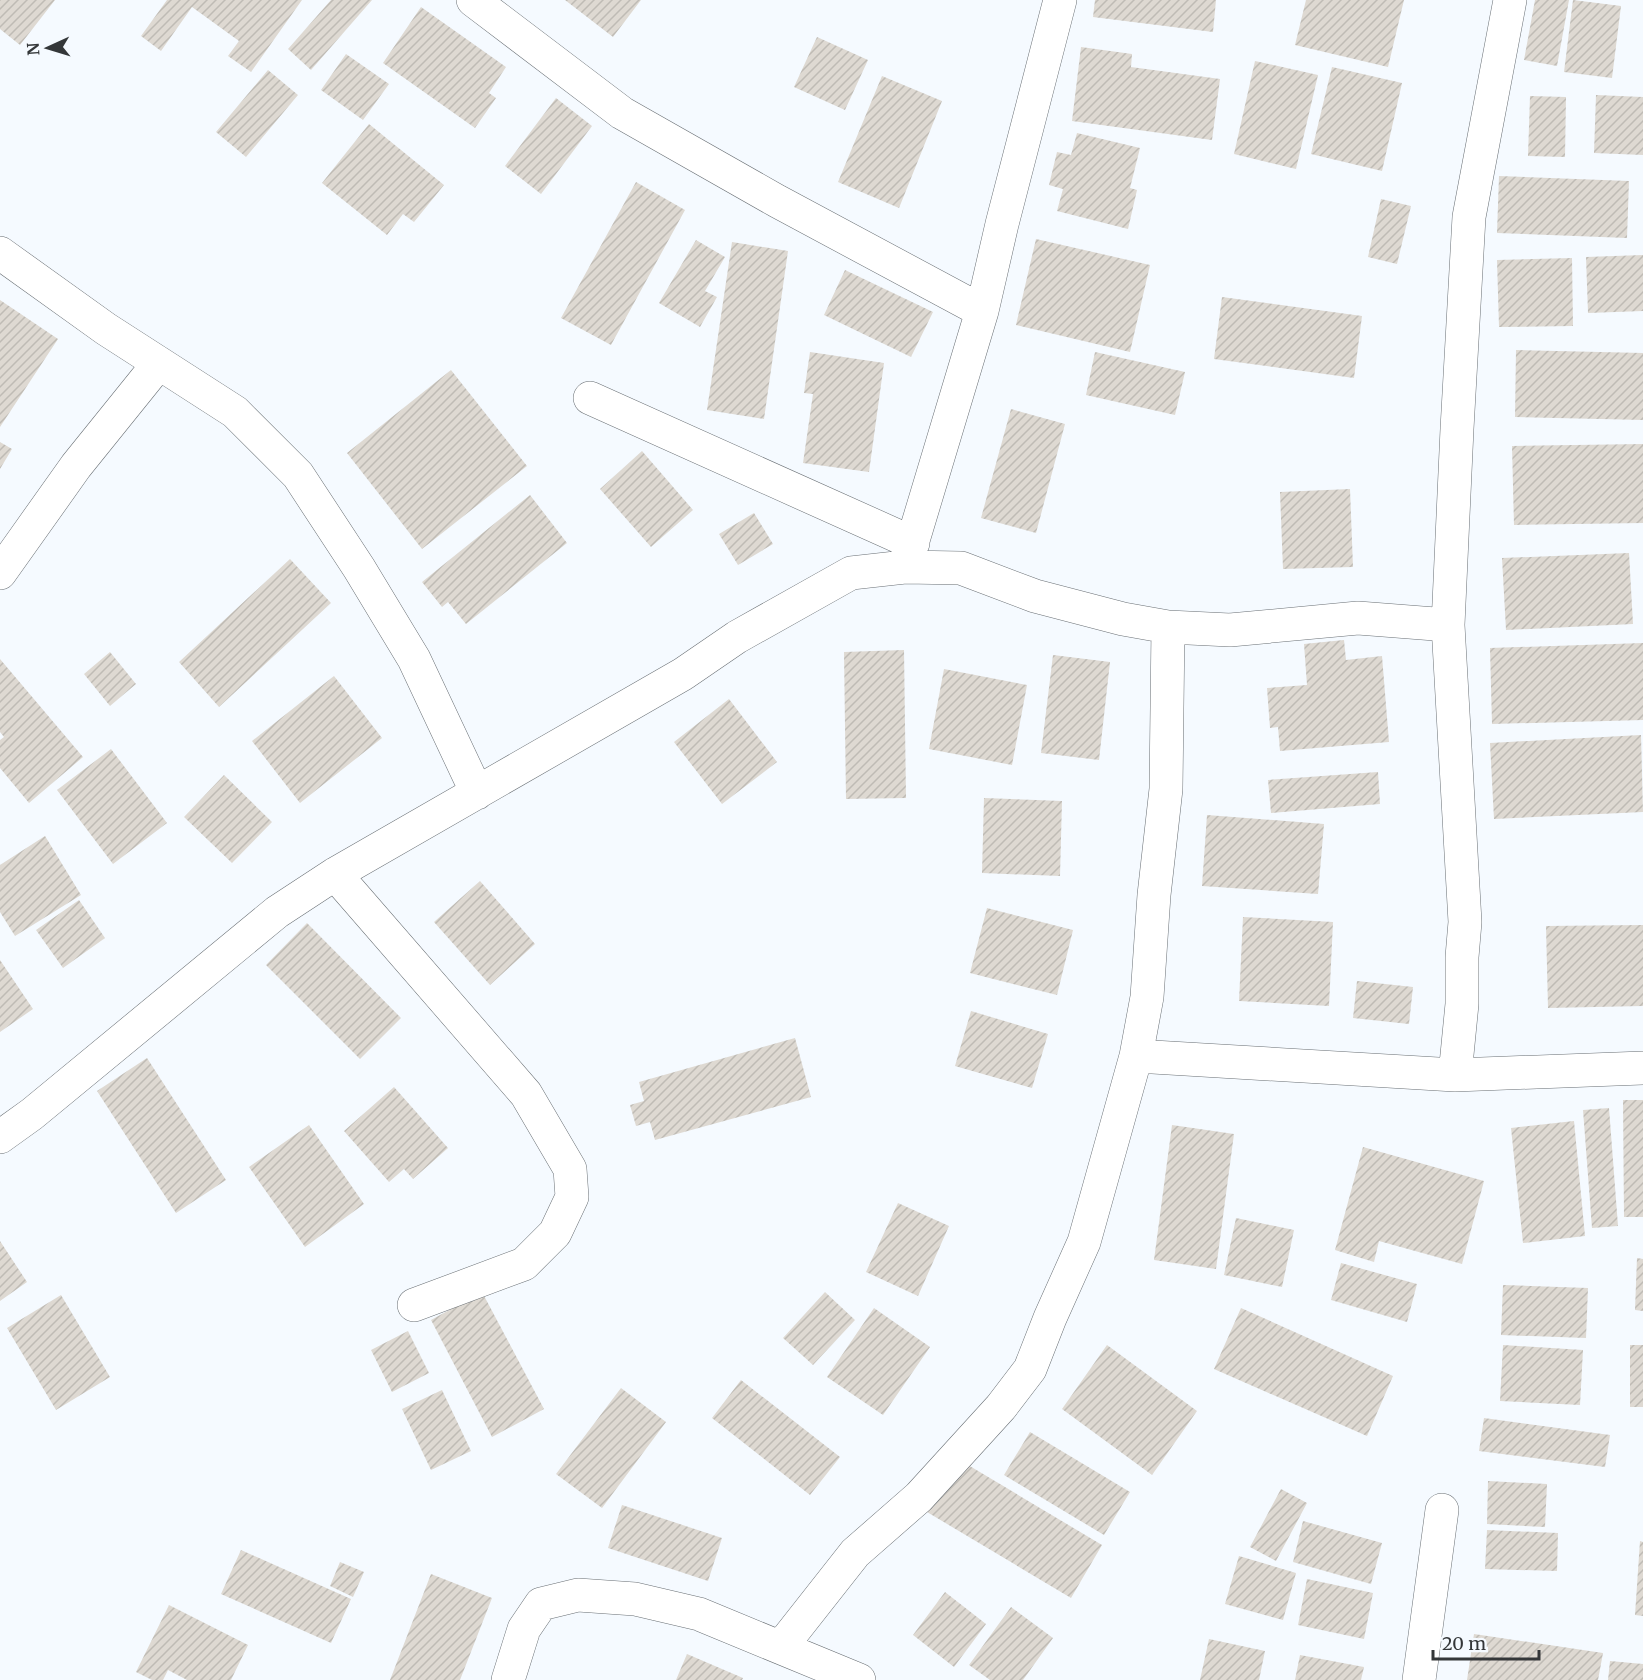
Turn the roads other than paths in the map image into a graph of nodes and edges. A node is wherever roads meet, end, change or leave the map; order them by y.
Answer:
1 (473, 0) edge
2 (1060, 0) edge
3 (1510, 0) edge
4 (0, 253) edge
5 (982, 311) junction
6 (159, 363) junction
7 (590, 398) dead end
8 (909, 555) junction
9 (0, 573) edge
10 (1448, 625) junction
11 (1168, 627) junction
12 (477, 793) junction
13 (335, 874) junction
14 (1137, 1056) junction
15 (1643, 1068) edge
16 (1455, 1075) junction
17 (0, 1137) edge
18 (414, 1305) dead end
19 (1442, 1510) dead end
20 (781, 1647) junction
21 (507, 1680) edge
22 (859, 1680) edge
23 (1419, 1680) edge

1 - 5 street
2 - 5 street
3 - 10 street
4 - 6 street
5 - 8 street
6 - 9 street
6 - 12 street
7 - 8 street
8 - 11 street
8 - 12 street
10 - 11 street
10 - 16 street
11 - 14 street
12 - 13 street
13 - 17 street
13 - 18 street
14 - 16 street
14 - 20 street
15 - 16 street
19 - 23 street
20 - 21 street
20 - 22 street

